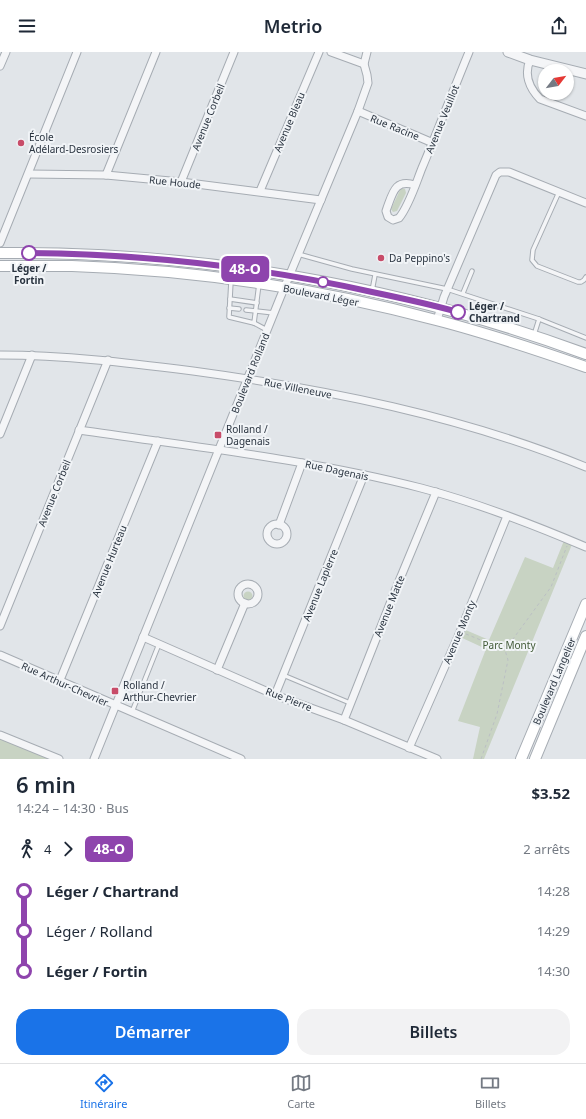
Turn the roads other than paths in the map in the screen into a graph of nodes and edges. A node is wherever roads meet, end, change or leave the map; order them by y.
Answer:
1 (6, 52) edge
2 (77, 52) edge
3 (156, 52) edge
4 (234, 52) edge
5 (319, 52) edge
6 (331, 52) edge
7 (367, 52) edge
8 (469, 52) edge
9 (508, 52) edge
10 (530, 60) junction
11 (364, 64) junction
12 (0, 66) edge
13 (586, 74) edge
14 (358, 111) junction
15 (586, 116) edge
16 (433, 142) junction
17 (29, 174) junction
18 (106, 175) junction
19 (181, 182) junction
20 (415, 185) junction
21 (260, 192) junction
22 (559, 192) junction
23 (321, 200) junction
24 (586, 203) edge
25 (0, 243) edge
26 (0, 253) edge
27 (298, 254) junction
28 (0, 266) edge
29 (472, 271) dead end
30 (375, 275) junction
31 (290, 276) junction
32 (586, 276) edge
33 (231, 280) junction
34 (259, 284) junction
35 (285, 288) junction
36 (447, 289) junction
37 (371, 292) junction
38 (463, 293) junction
39 (230, 299) junction
40 (257, 303) junction
41 (441, 307) junction
42 (229, 308) junction
43 (239, 309) dead end
44 (246, 310) dead end
45 (255, 312) junction
46 (274, 313) junction
47 (539, 319) junction
48 (437, 320) junction
49 (254, 323) junction
50 (267, 330) junction
51 (534, 335) junction
52 (586, 338) edge
53 (586, 354) edge
54 (0, 355) edge
55 (32, 355) junction
56 (108, 360) junction
57 (586, 367) edge
58 (248, 378) junction
59 (79, 430) junction
60 (0, 434) edge
61 (158, 441) junction
62 (219, 449) junction
63 (302, 462) junction
64 (586, 467) edge
65 (364, 475) junction
66 (436, 492) junction
67 (507, 516) junction
68 (279, 525) dead end
69 (586, 547) edge
70 (245, 604) dead end
71 (586, 604) edge
72 (0, 626) edge
73 (586, 636) edge
74 (142, 637) junction
75 (159, 644) junction
76 (0, 655) edge
77 (217, 670) junction
78 (283, 675) junction
79 (60, 680) junction
80 (275, 694) junction
81 (350, 704) junction
82 (115, 705) junction
83 (132, 712) junction
84 (344, 720) junction
85 (0, 735) edge
86 (409, 748) junction
87 (59, 759) edge
88 (94, 759) edge
89 (241, 759) edge
90 (437, 759) edge
91 (521, 759) edge
92 (535, 759) edge

1 - 12 street
2 - 17 street
3 - 18 street
4 - 19 street, Avenue Corbeil
5 - 21 street, Avenue Bleau
6 - 11 street
7 - 11 street, Boulevard Rolland
8 - 16 street, Avenue Veuillot
9 - 10 street
10 - 13 street
10 - 15 street
11 - 14 street, Boulevard Rolland
14 - 16 street, Rue Racine
14 - 23 street, Boulevard Rolland
16 - 20 street, Avenue Veuillot
17 - 18 street, Rue Houde
17 - 25 street
18 - 19 street, Rue Houde
19 - 21 street, Rue Houde
20 - 20 street, Avenue Veuillot
21 - 23 street, Rue Houde
22 - 24 street
22 - 32 lane
22 - 36 street
23 - 27 street, Boulevard Rolland
26 - 31 main road, Boulevard Léger
27 - 30 lane
27 - 31 street, Boulevard Rolland
28 - 33 main road, Boulevard Léger
29 - 38 lane
30 - 36 lane
30 - 37 lane
31 - 35 street, Boulevard Rolland
31 - 37 main road, Boulevard Léger
33 - 34 main road, Boulevard Léger
33 - 39 lane
34 - 35 main road, Boulevard Léger
34 - 40 lane
35 - 46 street, Boulevard Rolland
35 - 48 main road, Boulevard Léger
36 - 38 lane
36 - 41 street
37 - 41 main road, Boulevard Léger
38 - 47 lane
39 - 40 lane
39 - 42 lane
40 - 45 lane
41 - 48 street
41 - 51 main road, Boulevard Léger
42 - 43 lane
42 - 49 lane
44 - 45 lane
45 - 46 lane
45 - 49 lane
46 - 50 street, Boulevard Rolland
47 - 51 lane
47 - 52 lane
48 - 57 main road, Boulevard Léger
49 - 50 lane
50 - 58 street, Boulevard Rolland
51 - 53 main road, Boulevard Léger
54 - 55 street, Rue Villeneuve
55 - 56 street, Rue Villeneuve
55 - 60 street
56 - 58 street, Rue Villeneuve
56 - 59 street, Avenue Corbeil
58 - 62 street, Boulevard Rolland
58 - 64 street, Rue Villeneuve
59 - 61 street, Rue Dagenais
59 - 72 street, Avenue Corbeil
61 - 62 street, Rue Dagenais
61 - 79 street, Avenue Hurteau
62 - 63 street, Rue Dagenais
62 - 74 street, Boulevard Rolland
63 - 65 street, Rue Dagenais
63 - 68 street
65 - 66 street, Rue Dagenais
65 - 78 street, Avenue Lapierre
66 - 67 street, Rue Dagenais
66 - 81 street, Avenue Matte
67 - 69 street, Rue Dagenais
67 - 86 street, Avenue Monty
70 - 77 street
71 - 91 main road, Boulevard Langelier
73 - 92 main road, Boulevard Langelier
74 - 75 street, Rue Pierre
74 - 82 street, Boulevard Rolland
75 - 77 street, Rue Pierre
75 - 83 lane
76 - 79 street, Rue Arthur-Chevrier
77 - 80 street, Rue Pierre
78 - 80 street, Avenue Lapierre
78 - 81 lane
79 - 82 street, Rue Arthur-Chevrier
80 - 84 street, Rue Pierre
81 - 84 street, Avenue Matte
82 - 83 street, Rue Arthur-Chevrier
82 - 88 street, Boulevard Rolland
83 - 89 street, Rue Arthur-Chevrier
84 - 86 street, Rue Pierre
85 - 87 street
86 - 90 street, Rue Pierre

